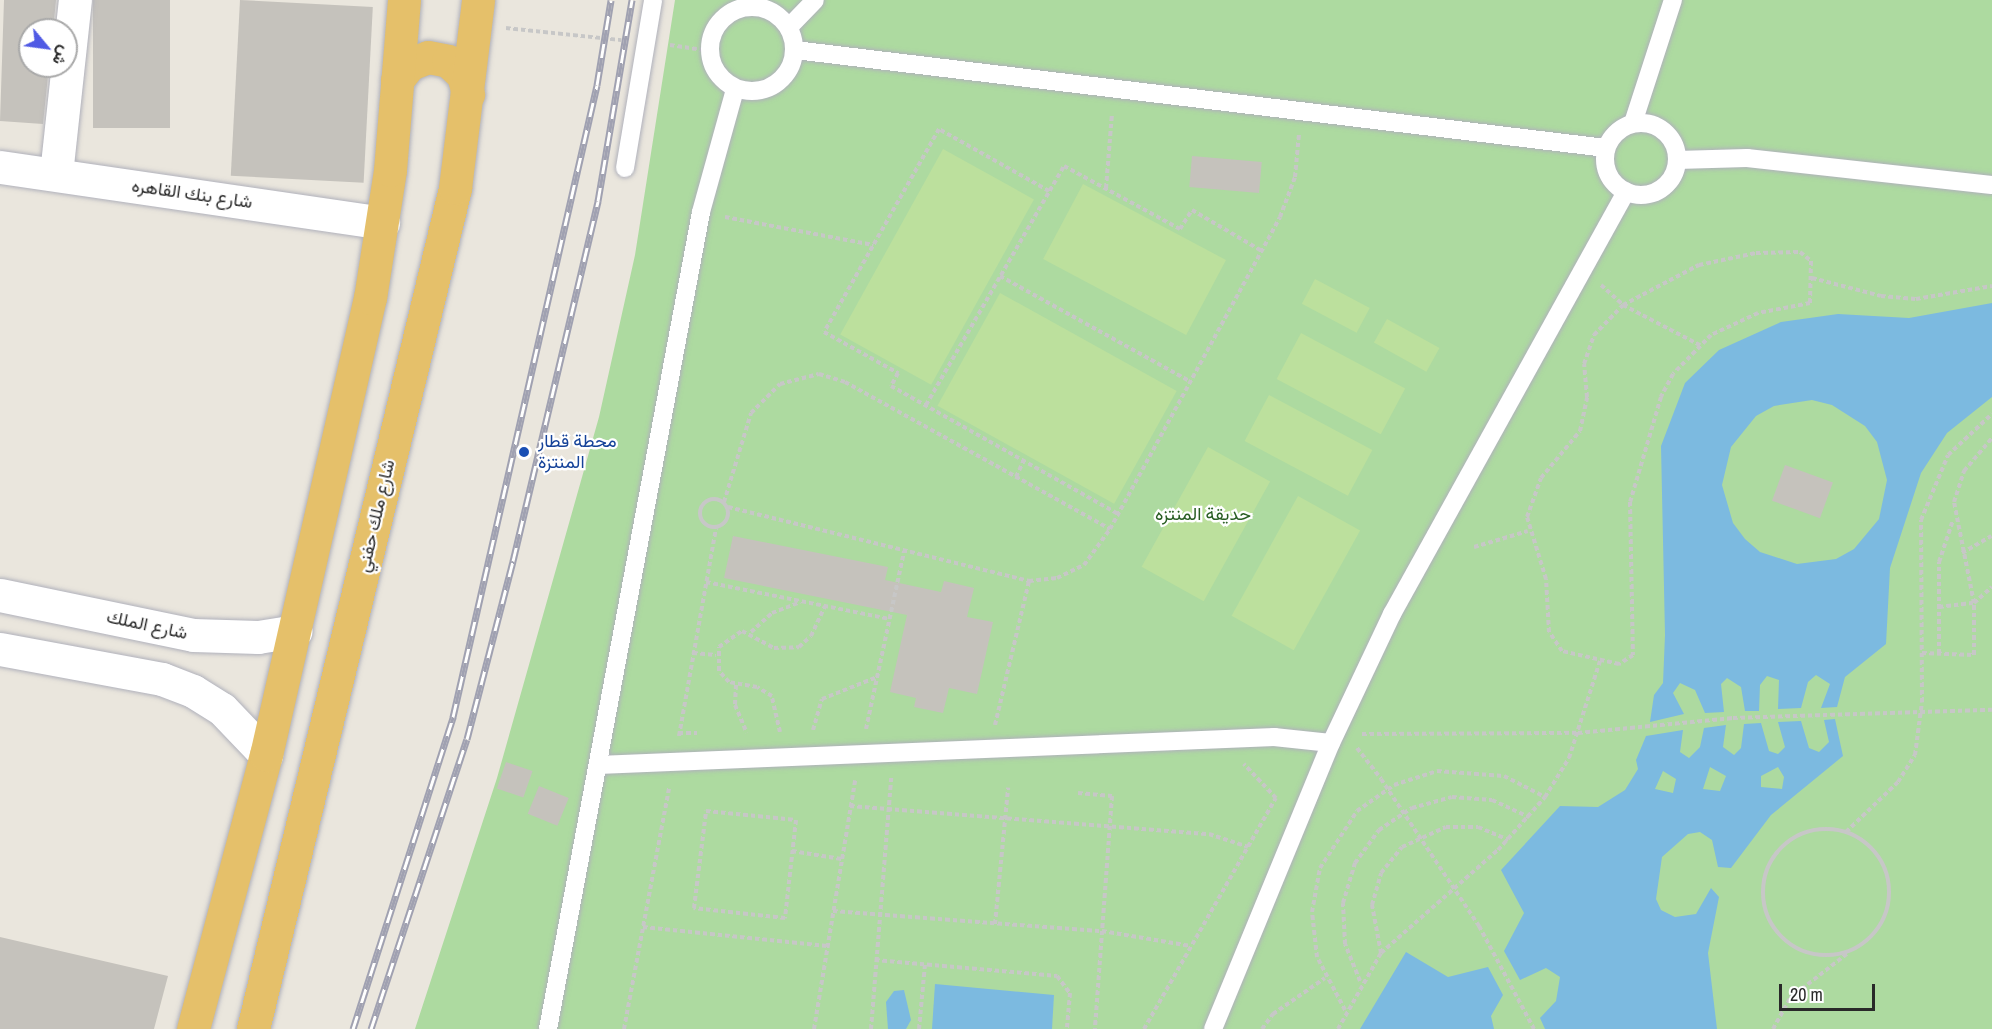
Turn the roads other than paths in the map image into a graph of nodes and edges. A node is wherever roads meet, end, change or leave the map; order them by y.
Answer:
1 (75, 0) edge
2 (404, 0) edge
3 (653, 0) edge
4 (814, 0) edge
5 (1673, 0) edge
6 (761, 4) edge
7 (477, 13) edge
8 (789, 27) junction
9 (795, 50) junction
10 (398, 80) junction
11 (735, 89) junction
12 (468, 94) junction
13 (1633, 123) junction
14 (1606, 148) junction
15 (1677, 160) junction
16 (0, 167) edge
17 (625, 168) dead end
18 (56, 174) junction
19 (1992, 185) edge
20 (1626, 192) junction
21 (383, 223) junction
22 (0, 595) edge
23 (296, 631) junction
24 (0, 649) edge
25 (1335, 735) junction
26 (267, 755) junction
27 (598, 765) junction
28 (193, 1029) edge
29 (253, 1029) edge
30 (548, 1029) edge
31 (1214, 1029) edge

1 - 18 street
2 - 10 highway
3 - 17 lane
4 - 8 lane
5 - 13 lane
6 - 8 lane
6 - 11 lane
7 - 12 highway, شارع ملك حفني
8 - 9 lane
9 - 11 lane
9 - 14 lane
10 - 12 highway
10 - 21 highway
11 - 27 lane
12 - 29 highway, شارع ملك حفني
13 - 14 lane
13 - 15 lane
14 - 20 lane
15 - 19 lane
15 - 20 lane
16 - 18 street, شارع بنك القاهره
18 - 21 street, شارع بنك القاهره
20 - 25 lane
21 - 23 highway
22 - 23 street, شارع الملك
23 - 26 highway
24 - 26 street
25 - 27 lane
25 - 31 lane
26 - 28 highway
27 - 30 lane

